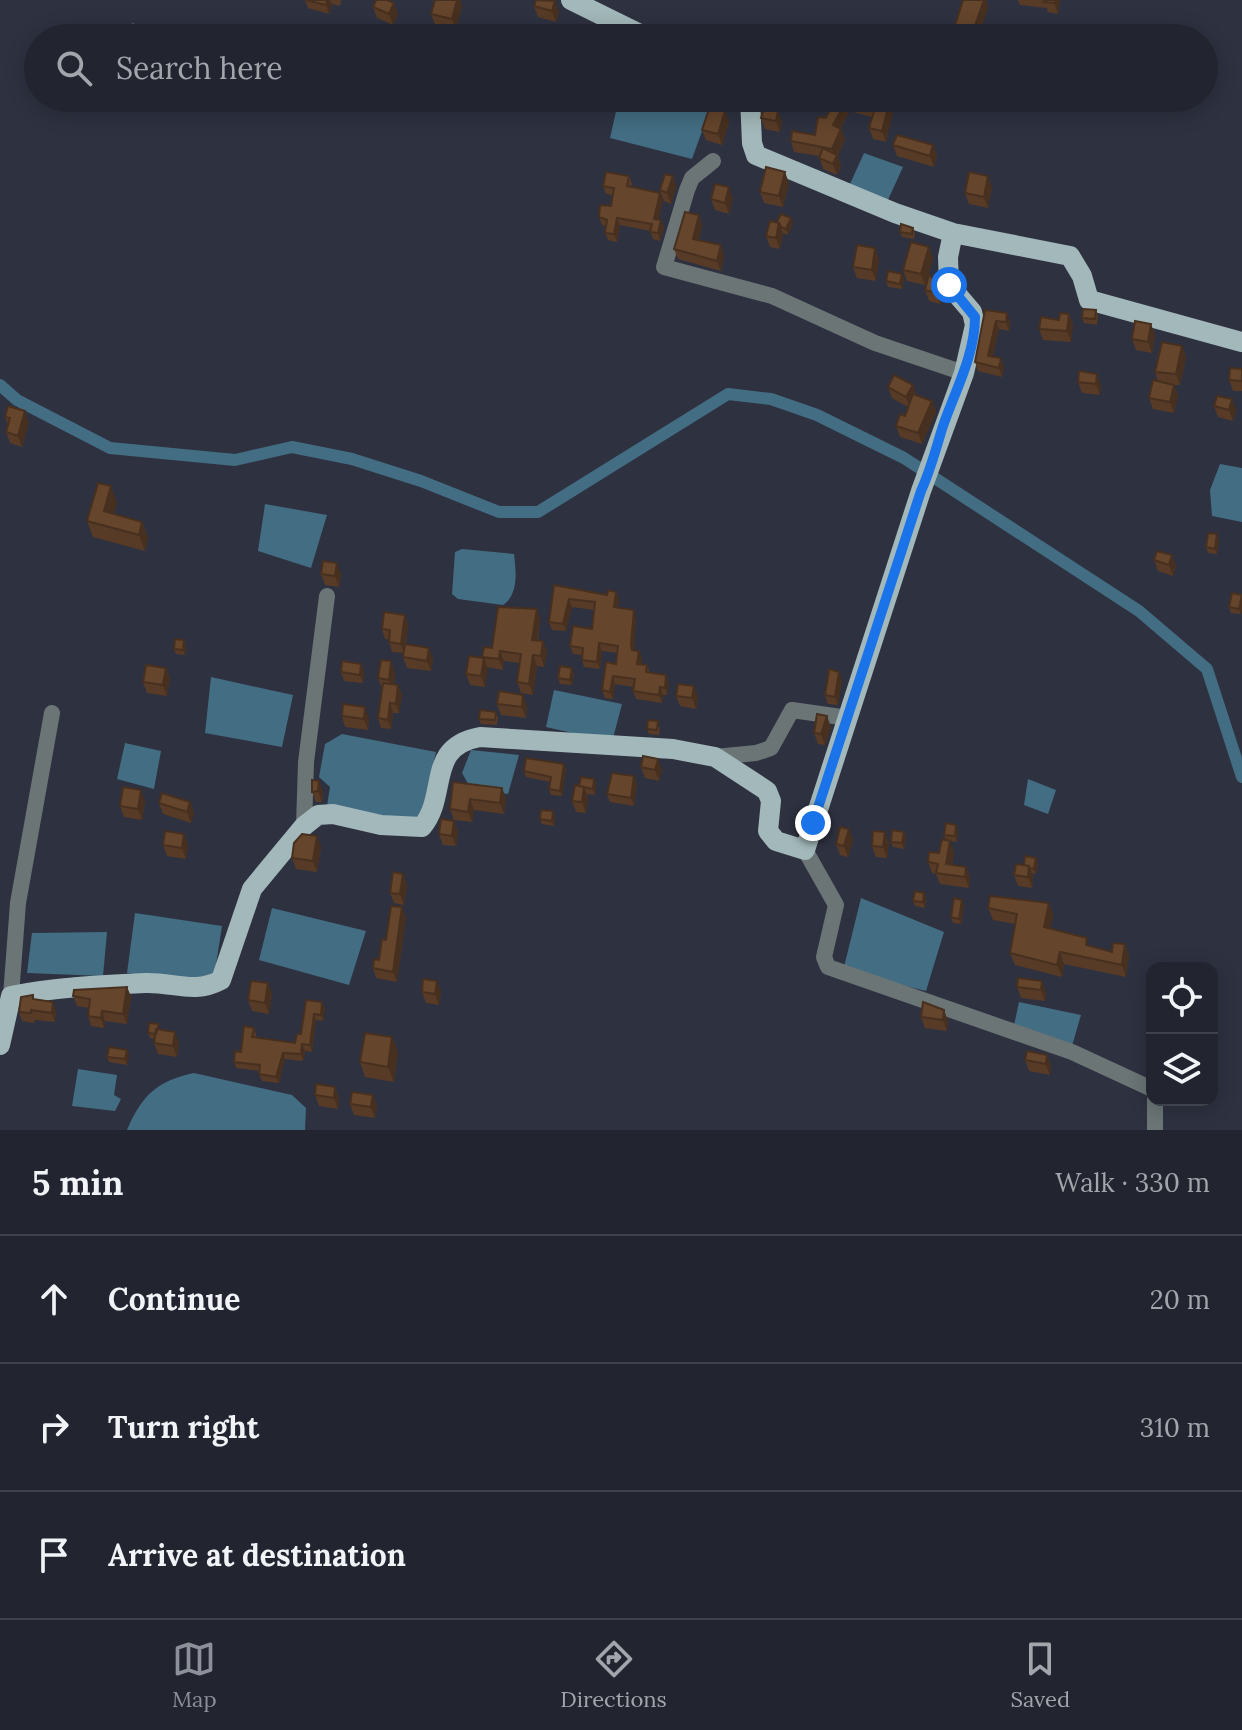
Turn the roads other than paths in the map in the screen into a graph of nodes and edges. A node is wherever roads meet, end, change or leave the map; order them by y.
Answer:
1 (571, 0) edge
2 (620, 24) edge
3 (751, 112) edge
4 (713, 161) dead end
5 (953, 233) junction
6 (1242, 342) edge
7 (964, 373) junction
8 (327, 596) dead end
9 (52, 713) dead end
10 (848, 718) junction
11 (715, 757) junction
12 (304, 826) junction
13 (805, 850) junction
14 (11, 996) junction
15 (0, 1045) edge
16 (1146, 1086) edge
17 (1155, 1106) edge
18 (1155, 1130) edge

1 - 2 main road
3 - 5 main road
4 - 7 street
5 - 6 main road
5 - 7 main road
7 - 10 main road
8 - 12 street
9 - 14 street
10 - 11 street
10 - 13 main road
11 - 12 main road
11 - 13 main road
12 - 14 main road
13 - 16 street
14 - 15 main road
17 - 18 street

